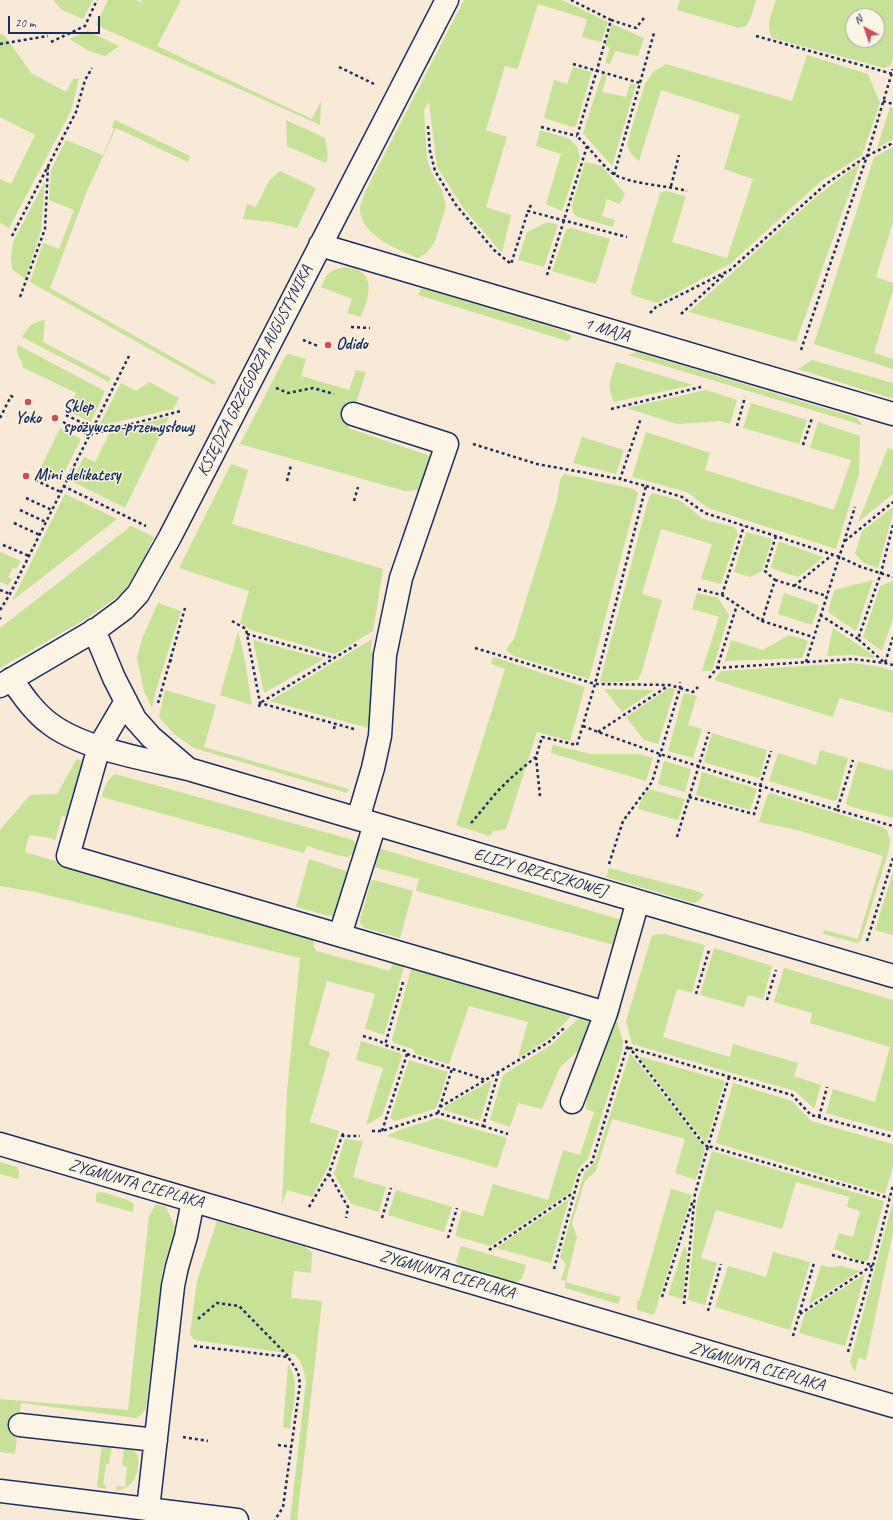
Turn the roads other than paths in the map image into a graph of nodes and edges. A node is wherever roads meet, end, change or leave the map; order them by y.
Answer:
1 (447, 0) edge
2 (320, 245) junction
3 (353, 414) road end
4 (893, 414) edge
5 (94, 630) junction
6 (5, 682) edge
7 (126, 701) junction
8 (99, 747) junction
9 (188, 769) junction
10 (366, 821) junction
11 (638, 901) junction
12 (340, 935) junction
13 (893, 976) edge
14 (596, 1010) junction
15 (572, 1102) dead end
16 (0, 1144) edge
17 (193, 1201) junction
18 (893, 1406) edge
19 (20, 1425) dead end
20 (156, 1440) junction
21 (0, 1491) edge
22 (148, 1509) junction
23 (237, 1520) edge

1 - 2 street, KSIĘDZA GRZEGORZA AUGUSTYNIKA
2 - 4 street, 1 MAJA
2 - 5 street, KSIĘDZA GRZEGORZA AUGUSTYNIKA
3 - 10 street
5 - 6 street, KSIĘDZA GRZEGORZA AUGUSTYNIKA
5 - 7 street, ELIZY ORZESZKOWEJ
6 - 8 street, ELIZY ORZESZKOWEJ
7 - 8 street
7 - 9 street, ELIZY ORZESZKOWEJ
8 - 9 street, ELIZY ORZESZKOWEJ
8 - 12 street
9 - 10 street, ELIZY ORZESZKOWEJ
10 - 11 street, ELIZY ORZESZKOWEJ
10 - 12 street
11 - 13 street, ELIZY ORZESZKOWEJ
11 - 14 street
12 - 14 street
14 - 15 street
16 - 17 street, ZYGMUNTA CIEPLAKA
17 - 18 street, ZYGMUNTA CIEPLAKA
17 - 20 street
19 - 20 street
20 - 22 street
21 - 22 street
22 - 23 street

